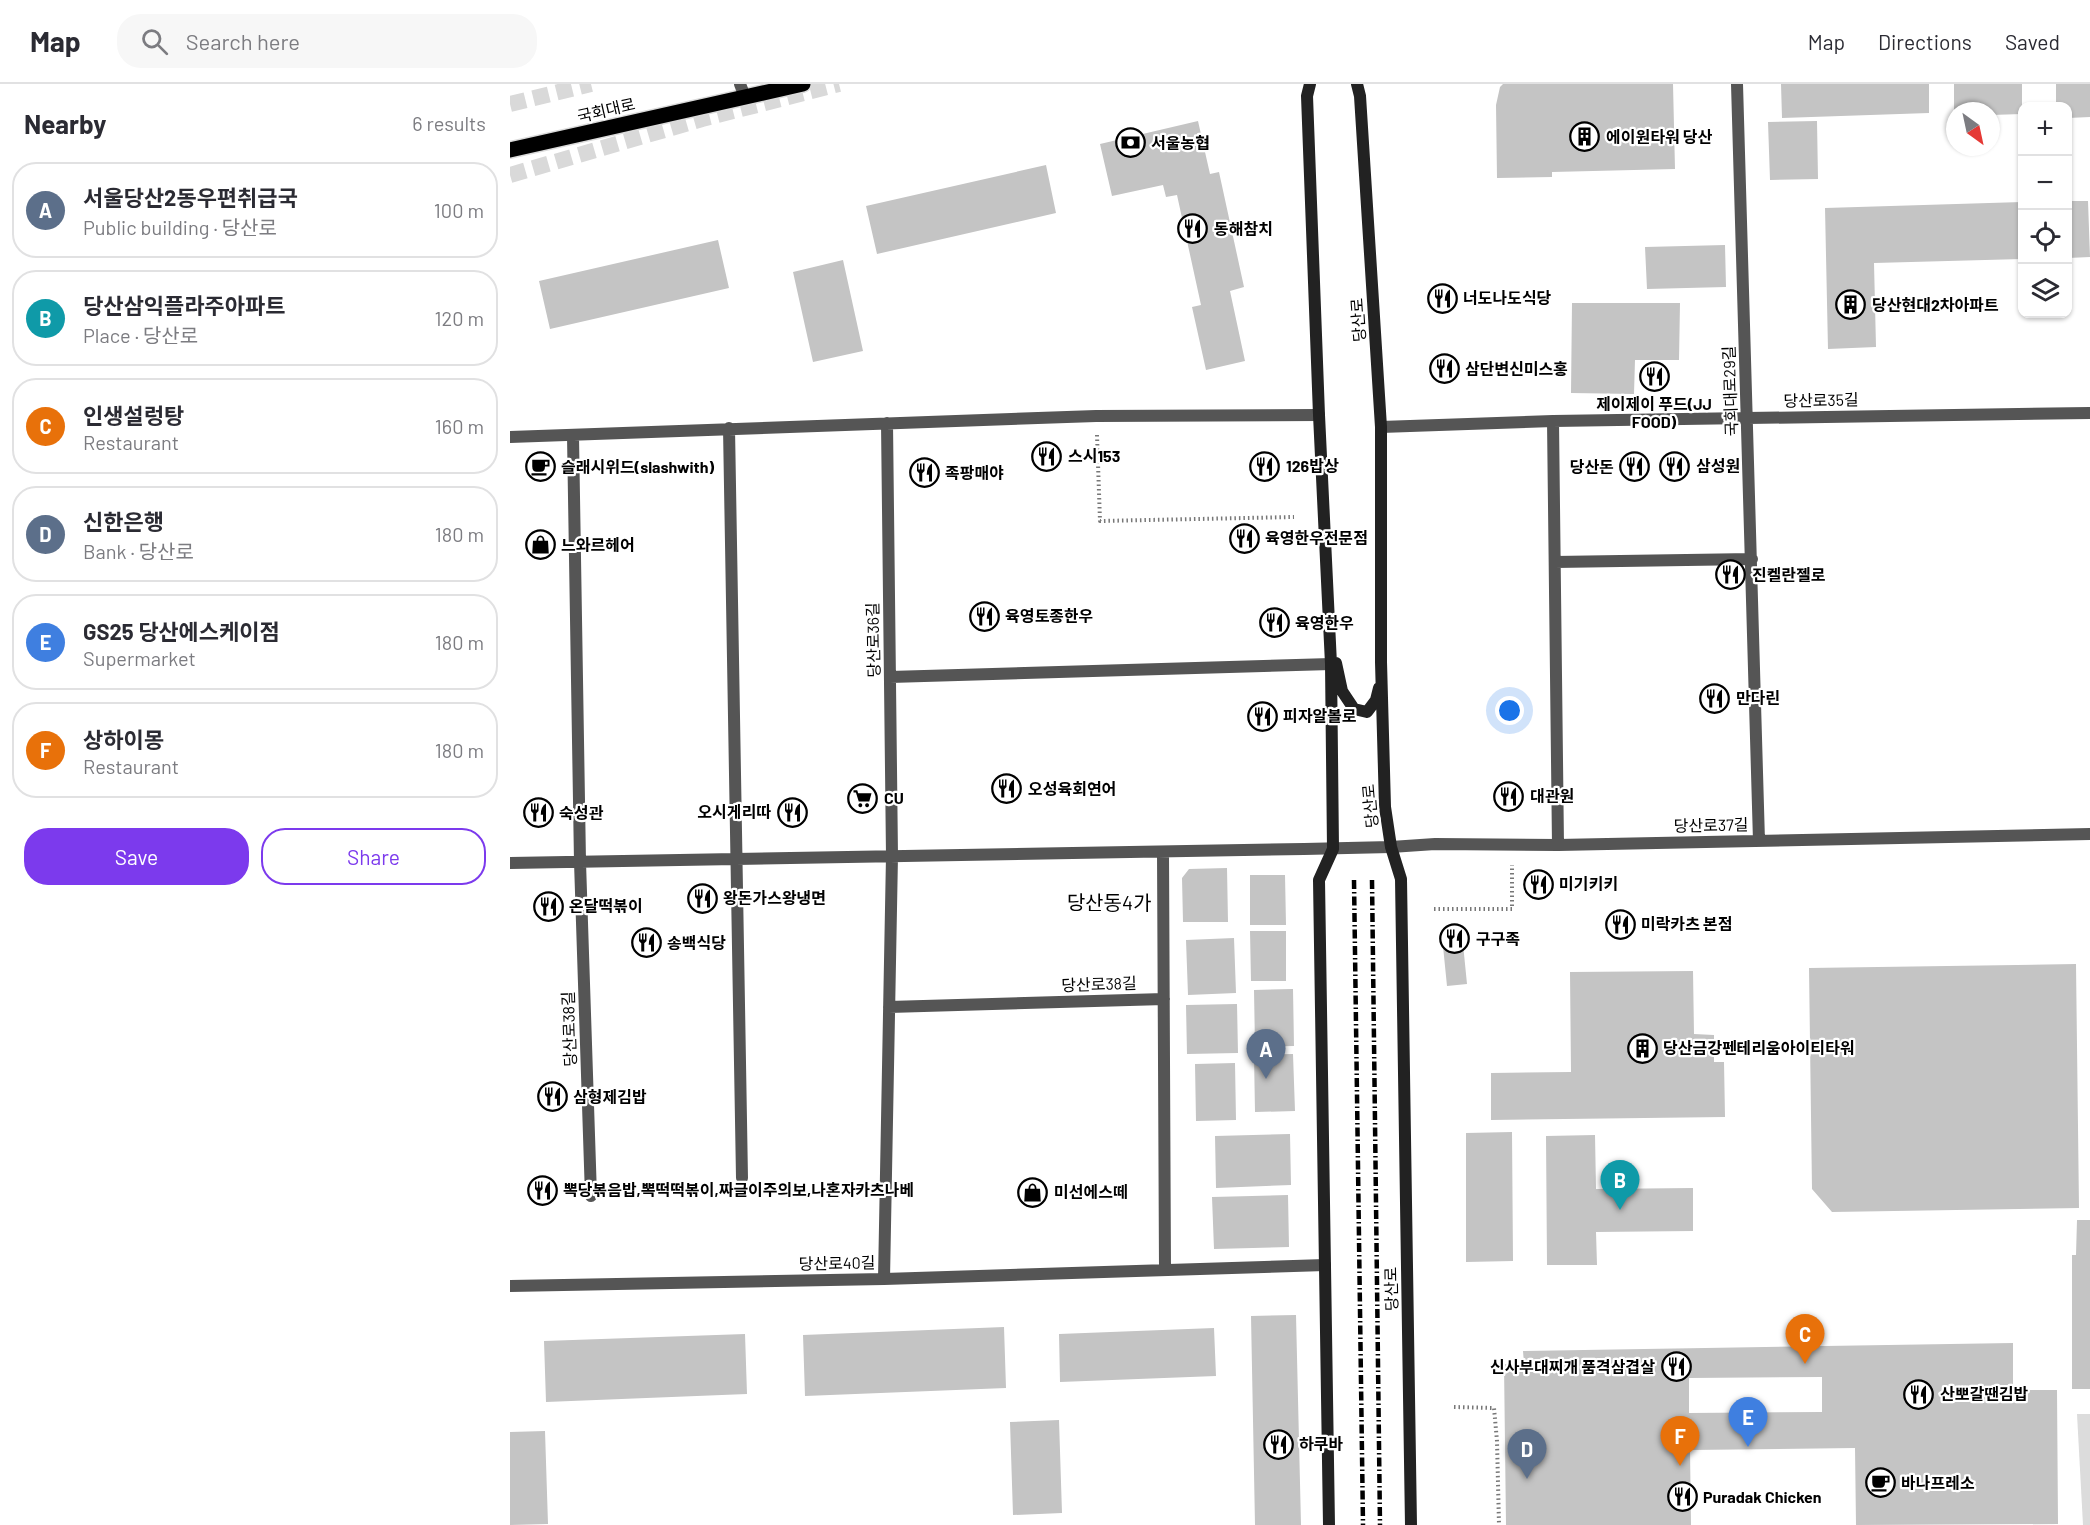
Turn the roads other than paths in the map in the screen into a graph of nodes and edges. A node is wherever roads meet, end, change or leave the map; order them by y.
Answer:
1 (803, 84) edge
2 (1310, 84) edge
3 (1357, 84) edge
4 (1737, 84) edge
5 (742, 90) edge
6 (510, 150) edge
7 (2090, 413) edge
8 (1319, 415) junction
9 (1747, 418) junction
10 (1553, 421) junction
11 (887, 423) junction
12 (1381, 427) junction
13 (729, 428) junction
14 (573, 436) junction
15 (510, 437) edge
16 (1752, 559) junction
17 (1555, 562) junction
18 (1330, 636) junction
19 (1331, 664) junction
20 (1381, 676) junction
21 (890, 677) junction
22 (2090, 834) edge
23 (1759, 841) junction
24 (1558, 844) junction
25 (1391, 847) junction
26 (1333, 849) junction
27 (1163, 852) junction
28 (892, 856) junction
29 (738, 859) junction
30 (580, 862) junction
31 (510, 863) edge
32 (1164, 999) junction
33 (889, 1006) junction
34 (742, 1178) dead end
35 (591, 1196) dead end
36 (1325, 1265) junction
37 (1165, 1270) junction
38 (884, 1279) junction
39 (510, 1286) edge
40 (1329, 1525) edge
41 (1411, 1525) edge

1 - 5 main road, 국회대로
2 - 8 main road
3 - 12 main road, 당산로
4 - 9 street, 국회대로29길
5 - 6 main road, 국회대로
7 - 9 street, 당산로35길
8 - 11 street
8 - 18 main road
9 - 10 street, 당산로35길
9 - 16 street, 국회대로29길
10 - 12 street, 당산로35길
10 - 17 street
11 - 13 street
11 - 21 street, 당산로36길
12 - 20 main road, 당산로
13 - 14 street
13 - 29 street
14 - 15 street
14 - 30 street
16 - 17 street
16 - 23 street, 국회대로29길
17 - 24 street
18 - 19 main road
18 - 20 main road
19 - 21 street
19 - 26 main road
20 - 25 main road, 당산로
21 - 28 street, 당산로36길
22 - 23 street, 당산로37길
23 - 24 street, 당산로37길
24 - 25 street, 당산로37길
25 - 26 street, 당산로37길
25 - 41 main road, 당산로
26 - 27 street
26 - 36 main road
27 - 28 street
27 - 32 street
28 - 29 street
28 - 33 street
29 - 30 street
29 - 34 street
30 - 31 street
30 - 35 street, 당산로38길
32 - 33 street, 당산로38길
32 - 37 street
33 - 38 street
36 - 37 street, 당산로40길
36 - 40 main road
37 - 38 street, 당산로40길
38 - 39 street, 당산로40길

